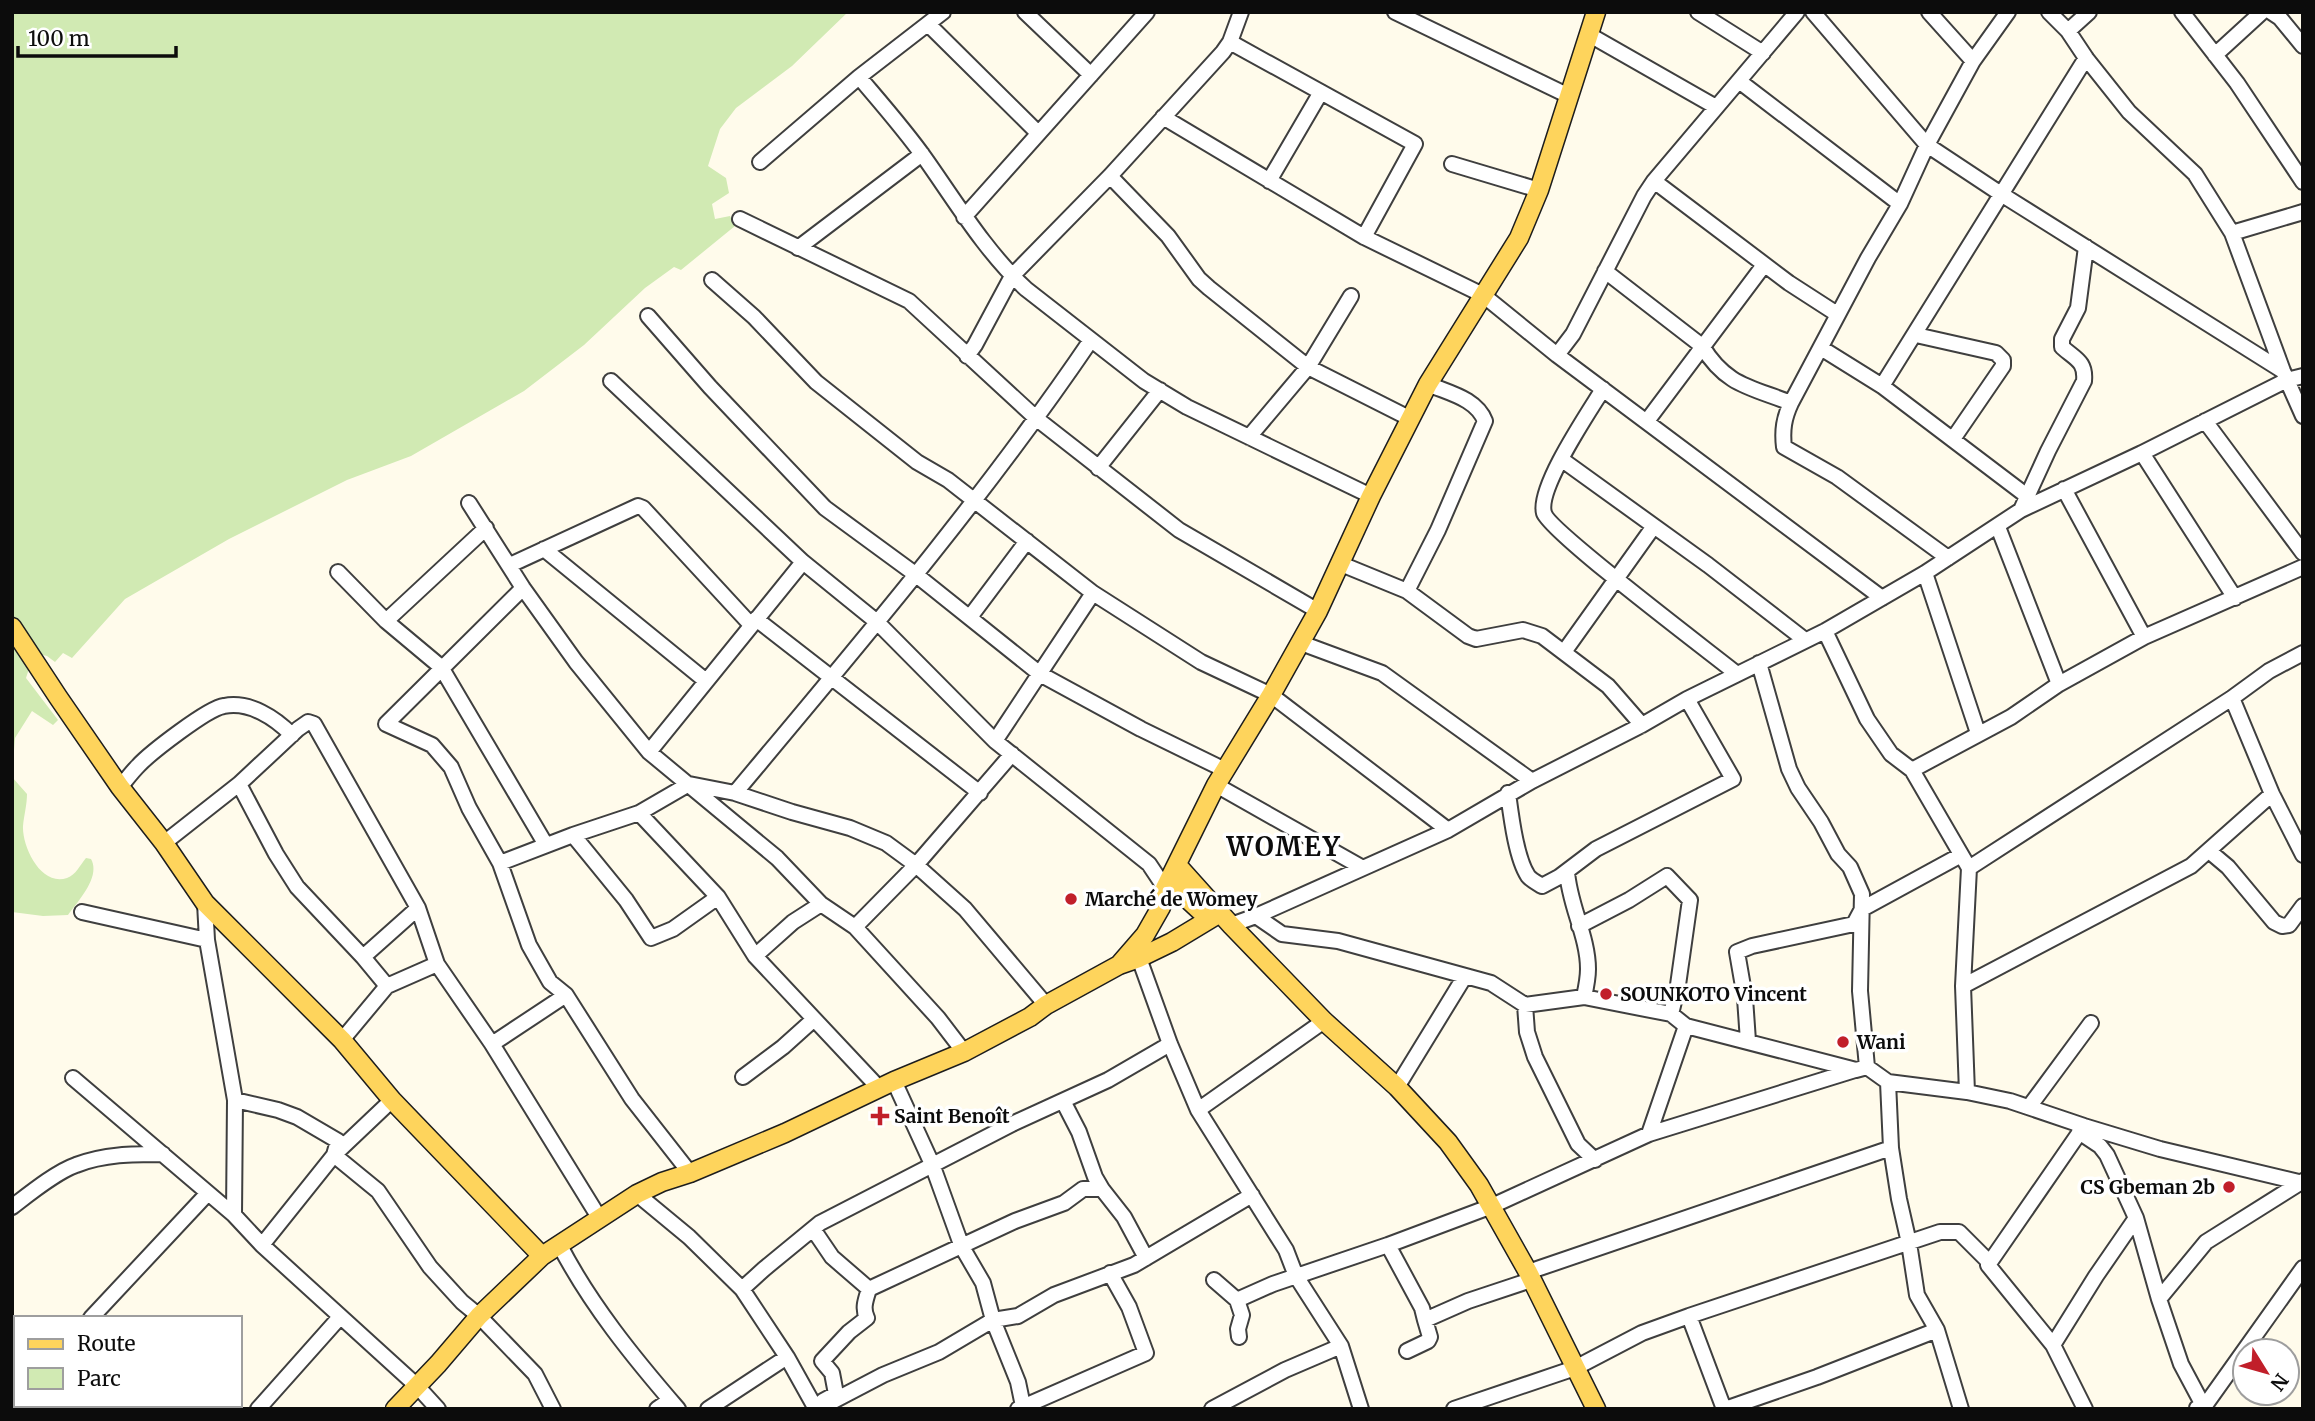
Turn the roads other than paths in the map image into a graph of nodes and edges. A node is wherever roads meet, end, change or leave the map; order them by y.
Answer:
1 (943, 12) edge
2 (1147, 12) edge
3 (1241, 12) edge
4 (1395, 12) edge
5 (1596, 12) edge
6 (1698, 12) edge
7 (1797, 12) edge
8 (1812, 12) edge
9 (1929, 12) edge
10 (2008, 12) edge
11 (2049, 12) edge
12 (2089, 12) edge
13 (2182, 12) edge
14 (2262, 12) edge
15 (2271, 12) edge
16 (1026, 13) edge
17 (928, 24) junction
18 (2068, 30) junction
19 (1588, 34) junction
20 (1230, 42) junction
21 (2303, 46) edge
22 (1763, 53) junction
23 (2215, 55) junction
24 (2087, 58) junction
25 (1973, 61) junction
26 (1091, 75) junction
27 (859, 77) junction
28 (1739, 81) junction
29 (1321, 92) junction
30 (1569, 96) junction
31 (1716, 107) junction
32 (1163, 117) junction
33 (1038, 133) junction
34 (1927, 145) junction
35 (922, 154) junction
36 (760, 162) dead end
37 (1452, 164) dead end
38 (1110, 176) junction
39 (1269, 181) junction
40 (1654, 181) junction
41 (2303, 182) edge
42 (1539, 190) junction
43 (2001, 194) junction
44 (1900, 204) junction
45 (2303, 212) edge
46 (964, 216) junction
47 (740, 219) dead end
48 (2232, 233) junction
49 (1364, 237) junction
50 (2086, 247) junction
51 (798, 248) junction
52 (1764, 265) junction
53 (1605, 271) junction
54 (1012, 276) junction
55 (712, 280) dead end
56 (1483, 295) junction
57 (1351, 296) dead end
58 (1837, 314) junction
59 (648, 316) dead end
60 (1916, 335) junction
61 (1091, 340) junction
62 (1702, 346) junction
63 (1821, 348) junction
64 (1557, 355) junction
65 (967, 356) junction
66 (1308, 367) junction
67 (2285, 375) junction
68 (2303, 376) edge
69 (611, 381) dead end
70 (1427, 384) junction
71 (1882, 386) junction
72 (1603, 389) junction
73 (1160, 390) junction
74 (1791, 403) junction
75 (2303, 416) edge
76 (1409, 418) junction
77 (1037, 419) junction
78 (1647, 421) junction
79 (2204, 421) junction
80 (1249, 437) junction
81 (1953, 439) junction
82 (2142, 453) junction
83 (1560, 458) junction
84 (1098, 468) junction
85 (2064, 489) junction
86 (1371, 496) junction
87 (2027, 496) junction
88 (973, 499) junction
89 (469, 503) dead end
90 (2021, 510) junction
91 (1654, 526) junction
92 (1998, 527) junction
93 (486, 528) junction
94 (1027, 541) junction
95 (544, 549) junction
96 (2303, 553) edge
97 (1948, 558) junction
98 (803, 562) junction
99 (1341, 564) junction
100 (510, 565) junction
101 (2303, 567) edge
102 (338, 572) dead end
103 (1925, 572) junction
104 (915, 574) junction
105 (1616, 579) junction
106 (523, 588) junction
107 (1407, 591) junction
108 (1093, 593) junction
109 (1882, 598) junction
110 (2235, 598) junction
111 (1318, 611) junction
112 (970, 617) junction
113 (386, 621) junction
114 (754, 622) junction
115 (877, 622) junction
116 (12, 627) edge
117 (1825, 631) junction
118 (2144, 637) junction
119 (1805, 640) junction
120 (1301, 643) junction
121 (1564, 652) junction
122 (2303, 653) edge
123 (1759, 663) junction
124 (441, 667) junction
125 (1040, 674) junction
126 (1737, 674) junction
127 (830, 678) junction
128 (706, 681) junction
129 (2059, 684) junction
130 (1271, 695) junction
131 (2232, 698) junction
132 (1687, 699) junction
133 (1642, 726) junction
134 (1978, 733) junction
135 (292, 735) junction
136 (995, 741) junction
137 (649, 752) junction
138 (1012, 754) junction
139 (1912, 770) junction
140 (1221, 777) junction
141 (1532, 781) junction
142 (239, 784) junction
143 (689, 784) junction
144 (120, 787) junction
145 (735, 793) junction
146 (980, 793) junction
147 (1508, 793) junction
148 (2272, 794) junction
149 (639, 813) junction
150 (1448, 830) junction
151 (573, 835) junction
152 (164, 842) junction
153 (546, 845) junction
154 (2209, 851) junction
155 (1961, 855) junction
156 (2303, 855) edge
157 (500, 863) junction
158 (916, 865) junction
159 (1363, 868) junction
160 (1969, 869) junction
161 (1567, 871) junction
162 (1171, 877) junction
163 (718, 897) junction
164 (205, 903) junction
165 (821, 904) junction
166 (2303, 906) edge
167 (418, 908) junction
168 (1863, 909) junction
169 (82, 912) dead end
170 (1256, 916) junction
171 (1220, 919) junction
172 (1579, 926) junction
173 (855, 927) junction
174 (206, 940) junction
175 (363, 957) junction
176 (755, 957) junction
177 (1139, 958) junction
178 (437, 964) junction
179 (1119, 965) junction
180 (1465, 976) junction
181 (387, 986) junction
182 (1963, 986) junction
183 (566, 995) junction
184 (1584, 997) junction
185 (1046, 1005) junction
186 (1525, 1006) junction
187 (1671, 1014) junction
188 (813, 1020) junction
189 (1324, 1021) junction
190 (2091, 1023) dead end
191 (1686, 1026) junction
192 (342, 1040) junction
193 (1748, 1041) junction
194 (492, 1044) junction
195 (1170, 1044) junction
196 (964, 1052) junction
197 (1862, 1068) junction
198 (73, 1077) dead end
199 (743, 1077) dead end
200 (1888, 1082) junction
201 (886, 1085) junction
202 (1397, 1087) junction
203 (1967, 1092) junction
204 (235, 1100) junction
205 (392, 1100) junction
206 (1063, 1101) junction
207 (2029, 1107) junction
208 (1198, 1110) junction
209 (2081, 1129) junction
210 (1649, 1134) junction
211 (1891, 1148) junction
212 (163, 1154) junction
213 (334, 1155) junction
214 (1595, 1160) junction
215 (932, 1164) junction
216 (690, 1173) junction
217 (2302, 1182) edge
218 (1101, 1189) junction
219 (208, 1193) junction
220 (637, 1194) junction
221 (1252, 1195) junction
222 (1492, 1206) junction
223 (12, 1207) edge
224 (234, 1214) junction
225 (2136, 1218) junction
226 (600, 1219) junction
227 (813, 1228) junction
228 (1909, 1243) junction
229 (559, 1244) junction
230 (262, 1245) junction
231 (1388, 1245) junction
232 (962, 1247) junction
233 (542, 1256) junction
234 (1146, 1258) junction
235 (1988, 1265) junction
236 (2303, 1268) edge
237 (1110, 1273) junction
238 (1296, 1276) junction
239 (1530, 1276) junction
240 (1214, 1280) dead end
241 (742, 1289) junction
242 (869, 1289) junction
243 (2159, 1299) junction
244 (1237, 1300) junction
245 (93, 1316) edge
246 (479, 1316) junction
247 (1689, 1316) junction
248 (340, 1317) junction
249 (993, 1320) junction
250 (1425, 1320) junction
251 (1937, 1330) junction
252 (1239, 1337) dead end
253 (2053, 1345) junction
254 (1341, 1346) junction
255 (1407, 1351) dead end
256 (787, 1357) junction
257 (1575, 1368) junction
258 (417, 1386) junction
259 (674, 1405) edge
260 (1021, 1407) edge
261 (815, 1408) edge
262 (2202, 1408) edge
263 (258, 1409) edge
264 (395, 1409) edge
265 (438, 1409) edge
266 (553, 1409) edge
267 (657, 1409) edge
268 (708, 1409) edge
269 (1212, 1409) edge
270 (1360, 1409) edge
271 (1454, 1409) edge
272 (1597, 1409) edge
273 (1725, 1409) edge
274 (1961, 1409) edge
275 (2085, 1409) edge

1 - 17 street
2 - 26 street
3 - 20 street
4 - 30 street
5 - 19 main road
6 - 22 street
7 - 22 street
8 - 34 street
9 - 25 street
10 - 25 street
11 - 18 street
12 - 18 street
13 - 23 street
14 - 23 street
15 - 21 street
16 - 26 street
17 - 27 street
17 - 33 street
18 - 24 street
19 - 30 main road
19 - 31 street
20 - 29 street
20 - 32 street
22 - 28 street
23 - 41 street
24 - 43 street
24 - 48 street
25 - 34 street
26 - 33 street
27 - 35 street
27 - 36 street
28 - 31 street
28 - 44 street
29 - 39 street
29 - 49 street
30 - 42 main road
31 - 40 street
32 - 38 street
32 - 39 street
33 - 46 street
34 - 43 street
34 - 44 street
35 - 46 street
35 - 51 street
37 - 42 street
38 - 54 street
38 - 66 street
39 - 49 street
40 - 52 street
40 - 53 street
42 - 56 main road
43 - 50 street
43 - 60 street
44 - 58 street
45 - 48 street
46 - 54 street
47 - 51 street
48 - 67 street
49 - 56 street
50 - 67 street
50 - 87 street
51 - 65 street
52 - 58 street
52 - 62 street
53 - 62 street
53 - 64 street
54 - 61 street
54 - 65 street
55 - 88 street
56 - 64 street
56 - 70 main road
57 - 66 street
58 - 63 street
59 - 104 street
60 - 71 street
60 - 81 street
61 - 73 street
61 - 77 street
62 - 74 street
62 - 78 street
63 - 71 street
63 - 74 street
64 - 72 street
65 - 77 street
66 - 76 street
66 - 80 street
67 - 68 street
67 - 75 street
67 - 79 street
69 - 98 street
70 - 76 main road
70 - 107 street
71 - 81 street
72 - 78 street
72 - 83 street
73 - 80 street
73 - 84 street
74 - 97 street
76 - 86 main road
77 - 84 street
77 - 88 street
78 - 109 street
79 - 82 street
79 - 96 street
80 - 86 street
81 - 87 street
82 - 85 street
82 - 110 street
83 - 91 street
83 - 105 street
84 - 111 street
85 - 90 street
85 - 118 street
86 - 99 main road
87 - 90 street
88 - 94 street
88 - 104 street
89 - 93 street
90 - 92 street
91 - 105 street
91 - 119 street
92 - 97 street
92 - 129 street
93 - 100 street
93 - 113 street
94 - 108 street
94 - 112 street
95 - 100 street
95 - 114 street
95 - 128 street
97 - 103 street
98 - 114 street
98 - 115 street
99 - 107 street
99 - 111 main road
100 - 106 street
101 - 110 street
102 - 113 street
103 - 109 street
103 - 134 street
104 - 112 street
104 - 115 street
105 - 121 street
105 - 126 street
106 - 124 street
106 - 137 street
107 - 121 street
108 - 125 street
108 - 130 street
109 - 117 street
110 - 118 street
111 - 120 main road
112 - 125 street
113 - 124 street
114 - 127 street
114 - 128 street
115 - 127 street
115 - 136 street
116 - 144 main road
117 - 119 street
117 - 139 street
118 - 129 street
119 - 123 street
120 - 130 main road
120 - 141 street
121 - 133 street
122 - 131 street
123 - 126 street
123 - 168 street
124 - 153 street
124 - 157 street
125 - 136 street
125 - 140 street
126 - 132 street
127 - 145 street
127 - 146 street
128 - 137 street
129 - 134 street
130 - 140 main road
130 - 150 street
131 - 148 street
131 - 160 street
132 - 133 street
132 - 161 street
133 - 141 street
134 - 139 street
135 - 142 street
135 - 144 street
135 - 167 street
136 - 138 street
137 - 143 street
138 - 146 street
138 - 162 street
139 - 155 street
140 - 159 street
140 - 162 main road
141 - 147 street
142 - 152 street
142 - 175 street
143 - 145 street
143 - 149 street
143 - 165 street
144 - 152 main road
145 - 158 street
146 - 158 street
147 - 150 street
147 - 161 street
148 - 154 street
148 - 156 street
149 - 151 street
149 - 163 street
150 - 159 street
151 - 153 street
151 - 163 street
152 - 164 main road
153 - 157 street
154 - 166 street
154 - 182 street
155 - 160 street
155 - 168 street
157 - 183 street
158 - 173 street
158 - 185 street
159 - 170 street
160 - 182 street
161 - 172 street
162 - 171 main road
162 - 179 main road
163 - 176 street
164 - 174 street
164 - 192 main road
165 - 173 street
165 - 176 street
167 - 175 street
167 - 178 street
168 - 193 street
168 - 197 street
169 - 174 street
170 - 171 street
170 - 180 street
171 - 177 main road
171 - 189 main road
172 - 184 street
172 - 187 street
173 - 196 street
174 - 204 street
175 - 181 street
176 - 188 street
177 - 179 main road
177 - 195 street
178 - 181 street
178 - 194 street
179 - 185 main road
180 - 186 street
180 - 202 street
181 - 192 street
182 - 203 street
183 - 194 street
183 - 216 street
184 - 186 street
184 - 187 street
185 - 196 main road
186 - 214 street
187 - 191 street
188 - 199 street
188 - 201 street
189 - 202 main road
189 - 208 street
190 - 207 street
191 - 193 street
191 - 210 street
192 - 205 main road
193 - 197 street
194 - 226 street
195 - 206 street
195 - 208 street
196 - 201 main road
197 - 200 street
197 - 210 street
198 - 212 street
200 - 203 street
200 - 211 street
201 - 215 street
201 - 216 main road
202 - 222 main road
203 - 207 street
204 - 213 street
204 - 224 street
205 - 213 street
205 - 233 main road
206 - 215 street
206 - 218 street
207 - 209 street
208 - 221 street
209 - 217 street
209 - 225 street
209 - 235 street
210 - 214 street
211 - 228 street
211 - 239 street
212 - 219 street
212 - 223 street
213 - 230 street
213 - 246 street
214 - 222 street
215 - 227 street
215 - 232 street
216 - 220 main road
217 - 243 street
218 - 232 street
218 - 234 street
219 - 224 street
219 - 245 street
220 - 226 main road
220 - 241 street
221 - 234 street
221 - 238 street
222 - 231 street
222 - 239 main road
224 - 230 street
225 - 243 street
225 - 253 street
226 - 229 main road
227 - 241 street
227 - 242 street
228 - 235 street
228 - 247 street
228 - 251 street
229 - 233 main road
229 - 259 street
230 - 248 street
231 - 238 street
231 - 250 street
232 - 242 street
232 - 249 street
233 - 246 main road
234 - 237 street
235 - 253 street
236 - 262 street
237 - 249 street
237 - 260 street
238 - 244 street
238 - 254 street
239 - 250 street
239 - 257 main road
240 - 244 street
241 - 256 street
242 - 261 street
243 - 262 street
244 - 252 street
246 - 258 main road
246 - 266 street
247 - 257 street
247 - 273 street
248 - 258 street
248 - 263 street
249 - 260 street
249 - 261 street
250 - 255 street
251 - 273 street
251 - 274 street
253 - 275 street
254 - 269 street
254 - 270 street
256 - 261 street
256 - 268 street
257 - 271 street
257 - 272 main road
258 - 264 main road
258 - 265 street
259 - 267 street

